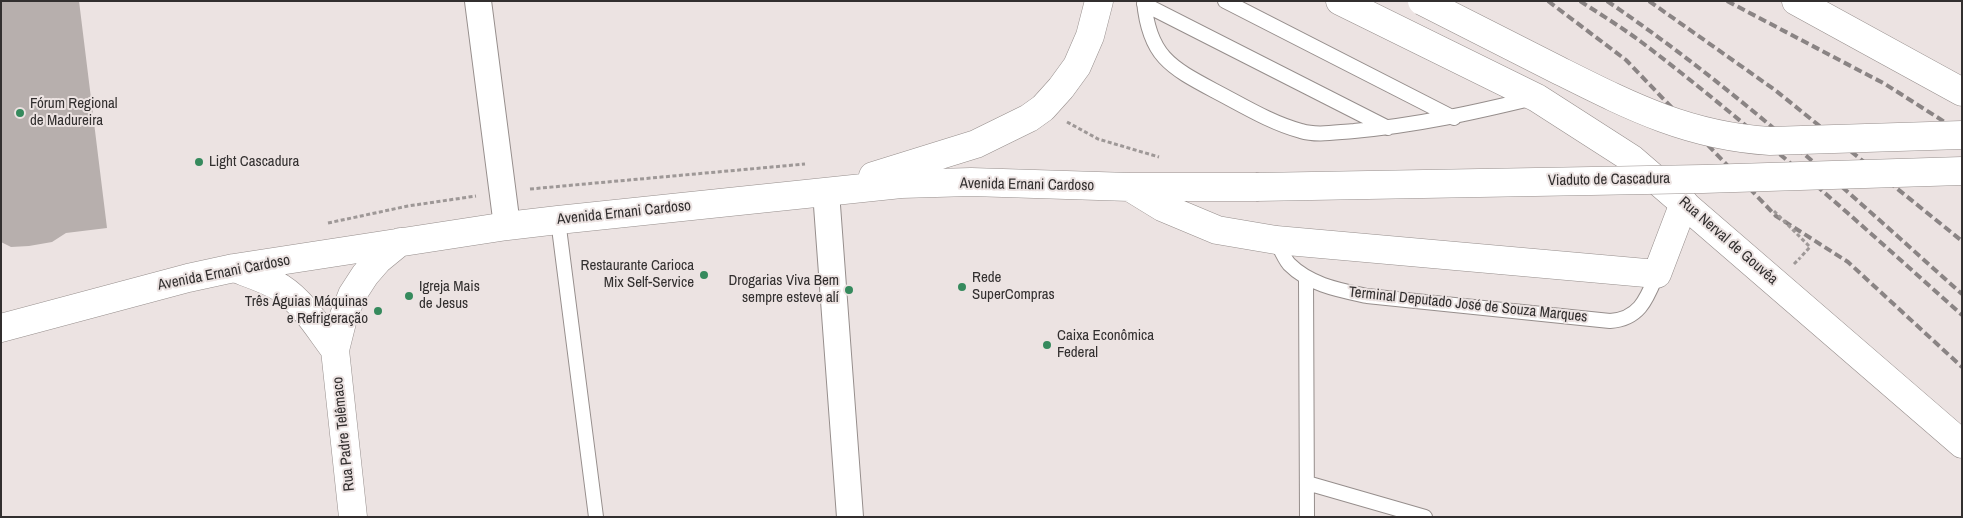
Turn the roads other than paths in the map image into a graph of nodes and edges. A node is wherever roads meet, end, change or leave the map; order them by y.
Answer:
1 (478, 1) edge
2 (1099, 1) edge
3 (1225, 1) edge
4 (1340, 1) edge
5 (1422, 1) edge
6 (1796, 1) edge
7 (1144, 3) edge
8 (1962, 92) edge
9 (1537, 98) junction
10 (1454, 118) junction
11 (1388, 128) junction
12 (1962, 136) edge
13 (1962, 171) edge
14 (1256, 186) joint
15 (1130, 187) junction
16 (826, 192) junction
17 (1684, 203) junction
18 (558, 220) junction
19 (507, 226) junction
20 (1276, 240) junction
21 (400, 242) junction
22 (234, 268) junction
23 (1657, 274) junction
24 (1306, 278) junction
25 (1, 328) edge
26 (335, 350) junction
27 (1962, 444) edge
28 (1307, 483) junction
29 (353, 517) edge
30 (596, 517) edge
31 (850, 517) edge
32 (1307, 517) edge
33 (1425, 517) edge

1 - 19 street
2 - 16 main road
3 - 10 lane
4 - 9 main road, Rua Nerval de Gouvêa
5 - 12 main road, bridge
6 - 8 main road
7 - 11 lane
7 - 11 lane
9 - 10 lane
9 - 17 main road, Rua Nerval de Gouvêa
10 - 11 lane
13 - 14 main road, Viaduto de Cascadura, bridge
14 - 15 main road, Avenida Ernani Cardoso
15 - 16 main road, Avenida Ernani Cardoso
15 - 20 main road
16 - 18 main road, Avenida Ernani Cardoso
16 - 31 street
17 - 23 main road
17 - 27 main road, Rua Nerval de Gouvêa
18 - 19 main road, Avenida Ernani Cardoso
18 - 30 lane
19 - 21 main road, Avenida Ernani Cardoso
20 - 23 main road
20 - 24 lane, Terminal Deputado José de Souza Marques
21 - 22 main road, Avenida Ernani Cardoso
21 - 26 main road, Rua Padre Telêmaco
22 - 25 main road, Avenida Ernani Cardoso
22 - 26 main road
23 - 24 lane, Terminal Deputado José de Souza Marques
24 - 28 lane
26 - 29 main road, Rua Padre Telêmaco
28 - 32 lane
28 - 33 lane

